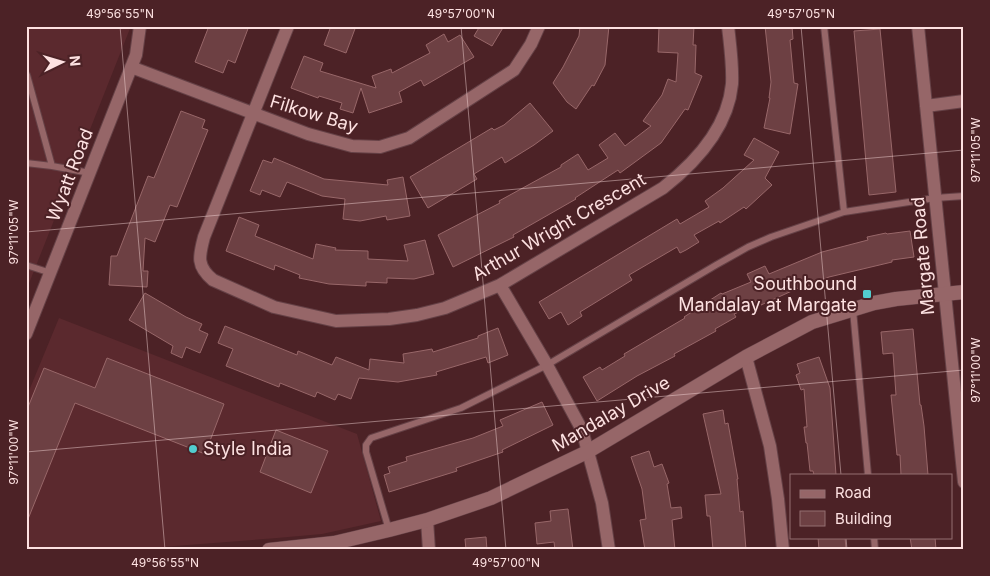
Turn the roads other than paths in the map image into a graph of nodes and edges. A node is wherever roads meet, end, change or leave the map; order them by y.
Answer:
1 (140, 26) edge
2 (288, 26) edge
3 (539, 26) edge
4 (728, 26) edge
5 (824, 26) edge
6 (918, 26) edge
7 (131, 67) junction
8 (28, 75) dead end
9 (964, 101) edge
10 (926, 106) junction
11 (254, 114) junction
12 (26, 163) edge
13 (52, 166) junction
14 (90, 173) junction
15 (964, 196) edge
16 (935, 198) junction
17 (844, 212) junction
18 (26, 265) edge
19 (51, 273) junction
20 (500, 285) junction
21 (964, 292) edge
22 (944, 294) junction
23 (853, 308) junction
24 (30, 311) edge
25 (26, 334) edge
26 (746, 357) junction
27 (547, 365) junction
28 (587, 452) junction
29 (868, 474) edge
30 (964, 482) edge
31 (427, 520) junction
32 (389, 530) junction
33 (269, 550) edge
34 (429, 550) edge
35 (608, 550) edge
36 (783, 550) edge

1 - 7 street, Wyatt Road
2 - 11 street, Arthur Wright Crescent
3 - 11 street, Filkow Bay
4 - 20 street, Arthur Wright Crescent
5 - 17 lane
6 - 10 street, Margate Road
7 - 11 street, Filkow Bay
7 - 14 street, Wyatt Road
8 - 13 lane
9 - 10 street
10 - 16 street, Margate Road
11 - 20 street, Arthur Wright Crescent
12 - 13 lane
13 - 14 lane
14 - 19 street, Wyatt Road
15 - 16 lane
16 - 17 lane
16 - 22 street, Margate Road
17 - 27 lane
18 - 19 lane
19 - 24 street, Wyatt Road
20 - 27 street
21 - 22 street, Mandalay Drive
22 - 23 street, Mandalay Drive
22 - 30 street, Margate Road
23 - 26 street, Mandalay Drive
23 - 29 lane
24 - 25 street, Wyatt Road
26 - 28 street, Mandalay Drive
26 - 36 street
27 - 28 street
27 - 32 lane
28 - 31 street, Mandalay Drive
28 - 35 street
31 - 32 street, Mandalay Drive
31 - 34 street
32 - 33 street, Mandalay Drive

